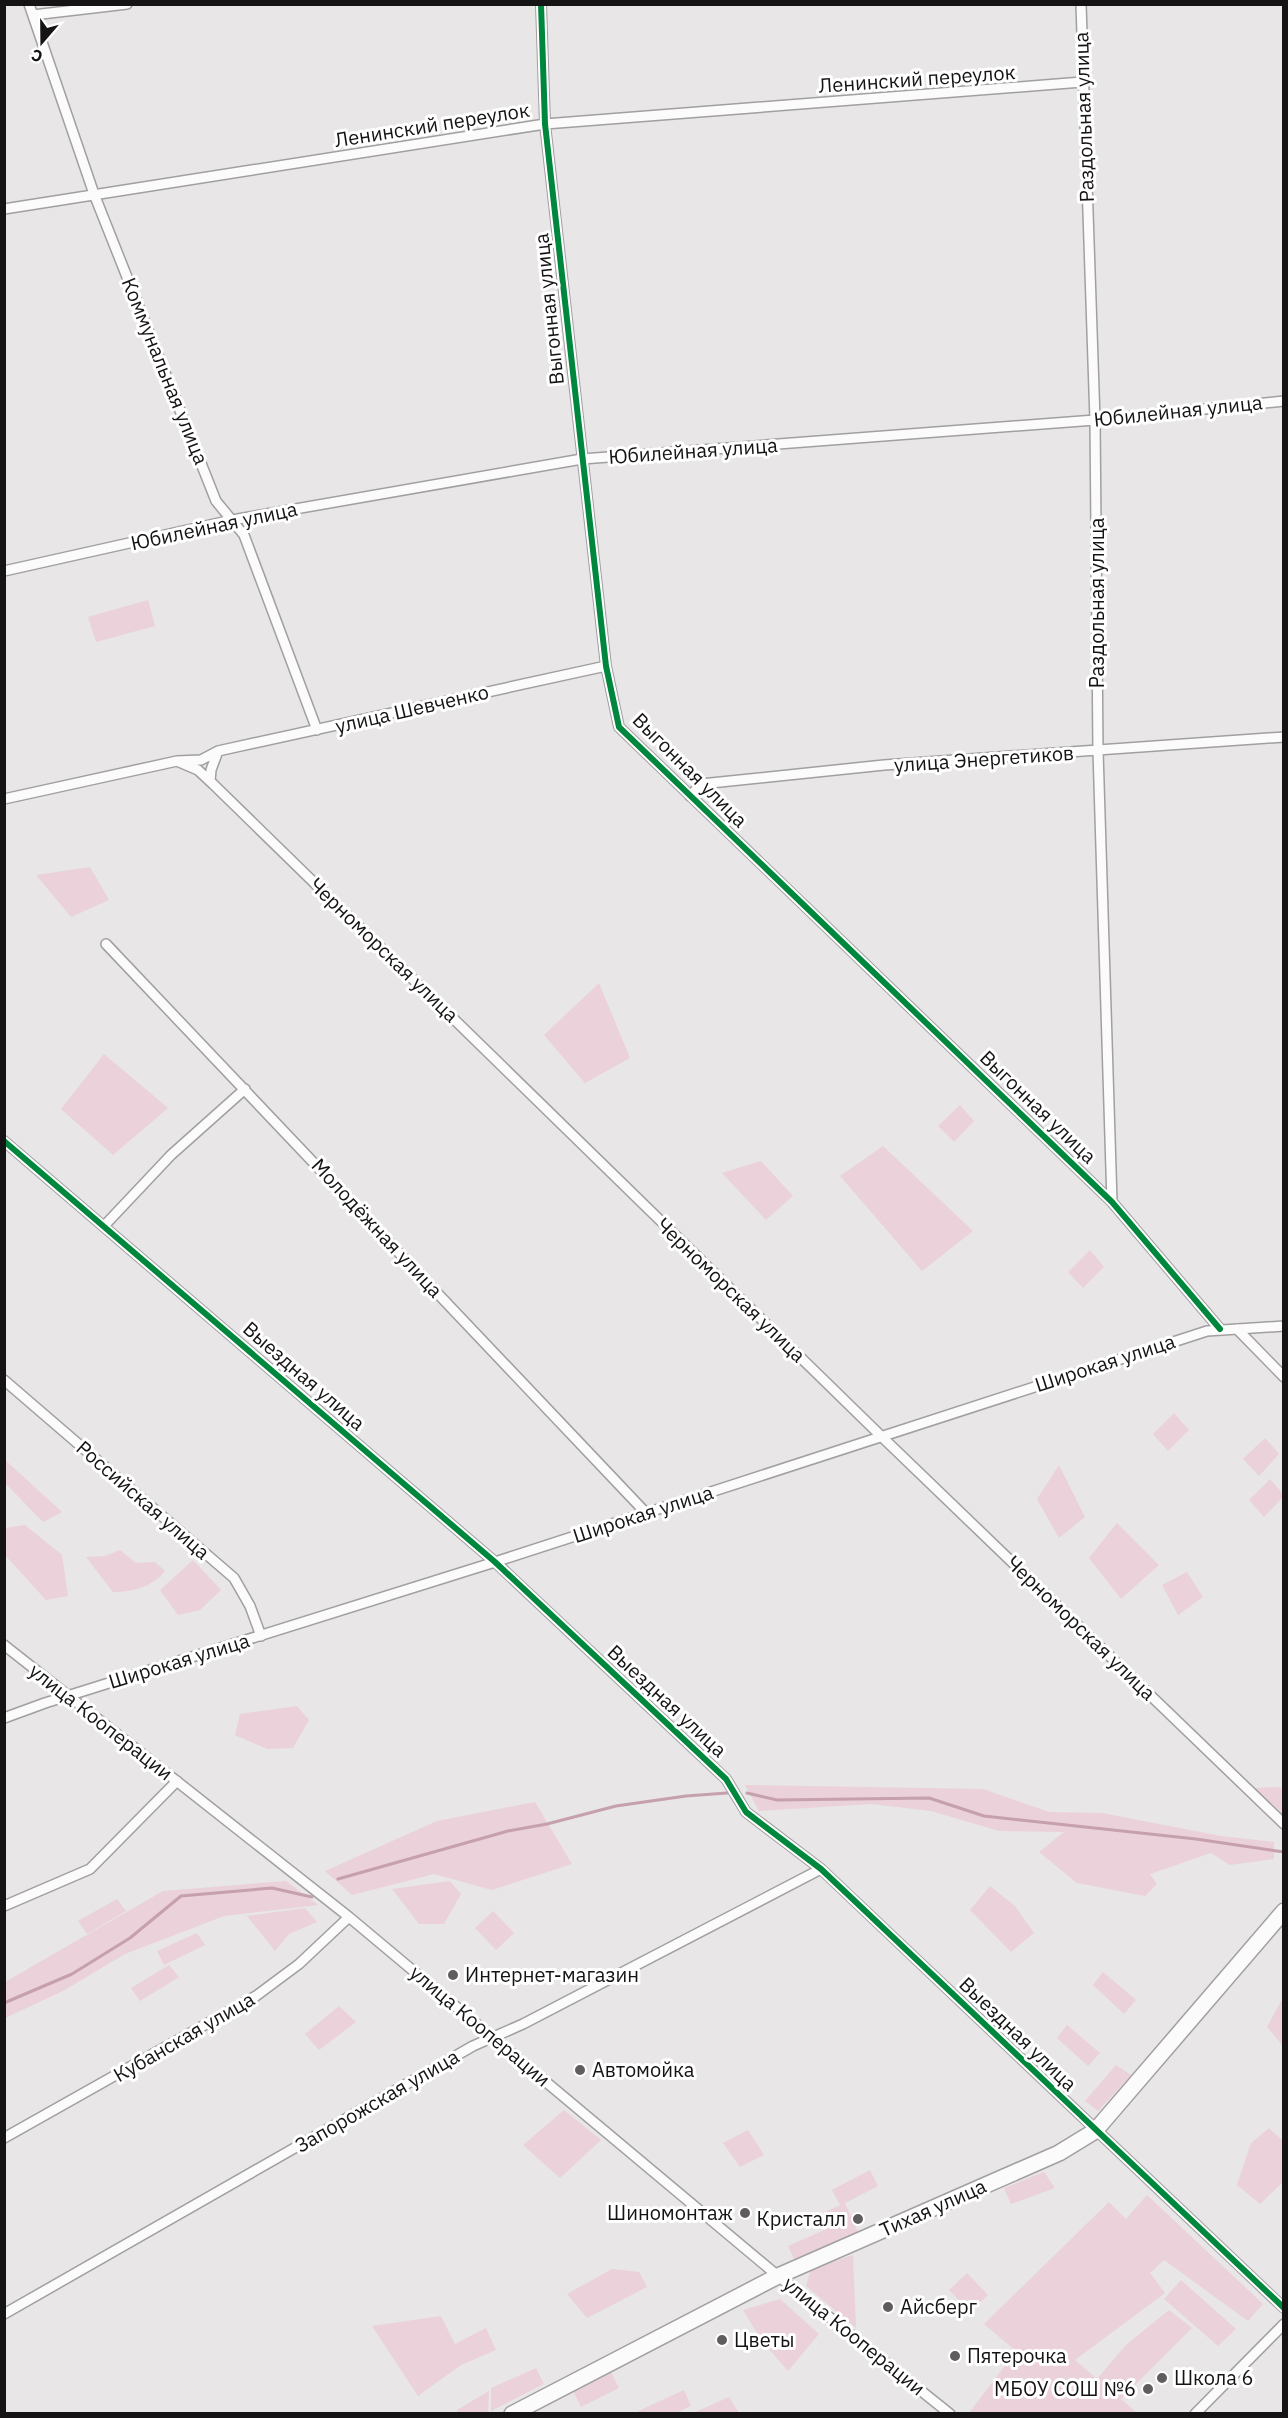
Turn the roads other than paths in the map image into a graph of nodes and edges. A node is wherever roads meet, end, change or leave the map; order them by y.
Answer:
1 (29, 4) edge
2 (127, 4) edge
3 (541, 4) edge
4 (1081, 4) edge
5 (33, 15) junction
6 (1082, 82) junction
7 (545, 124) junction
8 (94, 194) junction
9 (4, 209) edge
10 (1284, 400) edge
11 (1095, 420) junction
12 (582, 459) junction
13 (232, 520) junction
14 (4, 571) edge
15 (606, 666) junction
16 (317, 730) junction
17 (1284, 737) edge
18 (218, 751) junction
19 (1098, 751) junction
20 (177, 761) junction
21 (210, 781) junction
22 (690, 796) junction
23 (4, 799) edge
24 (106, 944) dead end
25 (245, 1089) junction
26 (4, 1141) edge
27 (1112, 1202) junction
28 (104, 1226) junction
29 (1284, 1326) edge
30 (1220, 1329) junction
31 (1237, 1329) junction
32 (1284, 1377) edge
33 (4, 1380) edge
34 (880, 1435) junction
35 (646, 1513) junction
36 (495, 1562) junction
37 (261, 1636) junction
38 (4, 1645) edge
39 (68, 1695) junction
40 (4, 1718) edge
41 (177, 1781) junction
42 (1284, 1824) edge
43 (821, 1869) junction
44 (4, 1906) edge
45 (1284, 1911) edge
46 (349, 1917) junction
47 (494, 2038) junction
48 (1095, 2131) junction
49 (4, 2138) edge
50 (778, 2276) junction
51 (1284, 2308) edge
52 (4, 2314) edge
53 (1284, 2324) edge
54 (512, 2414) edge
55 (950, 2414) edge
56 (1195, 2414) edge

1 - 5 street, Коммунальная улица
2 - 5 street
3 - 7 street, Выгонная улица
4 - 6 street, Раздольная улица
5 - 8 street, Коммунальная улица
6 - 7 street, Ленинский переулок
6 - 11 street, Раздольная улица
7 - 8 street, Ленинский переулок
7 - 12 street, Выгонная улица
8 - 9 street, Ленинский переулок
8 - 13 street, Коммунальная улица
10 - 11 street, Юбилейная улица
11 - 12 street, Юбилейная улица
11 - 19 street, Раздольная улица
12 - 13 street, Юбилейная улица
12 - 15 street, Выгонная улица
13 - 14 street, Юбилейная улица
13 - 16 street, Коммунальная улица
15 - 16 street, улица Шевченко
15 - 22 street, Выгонная улица
16 - 18 street, улица Шевченко
17 - 19 street, улица Энергетиков
18 - 20 street, улица Шевченко
18 - 21 street
19 - 22 street, улица Энергетиков
19 - 27 street, Раздольная улица
20 - 21 street, Черноморская улица
20 - 23 street, улица Шевченко
21 - 34 street, Черноморская улица
22 - 27 street, Выгонная улица
24 - 25 street, Молодёжная улица
25 - 28 street
25 - 35 street, Молодёжная улица
26 - 28 street, Выездная улица
27 - 30 street, Выгонная улица
28 - 36 street, Выездная улица
29 - 31 street, Широкая улица
30 - 31 street, Широкая улица
30 - 34 street, Широкая улица
31 - 32 street
33 - 37 street, Российская улица
34 - 35 street, Широкая улица
34 - 42 street, Черноморская улица
35 - 36 street, Широкая улица
36 - 37 street, Широкая улица
36 - 43 street, Выездная улица
37 - 39 street, Широкая улица
38 - 39 street, улица Кооперации
39 - 40 street, Широкая улица
39 - 41 street, улица Кооперации
41 - 44 street
41 - 46 street, улица Кооперации
43 - 47 street, Запорожская улица
43 - 48 street, Выездная улица
45 - 48 main road, Тихая улица
46 - 47 street, улица Кооперации
46 - 49 street, Кубанская улица
47 - 50 street, улица Кооперации
47 - 52 street, Запорожская улица
48 - 50 main road, Тихая улица
48 - 51 street, Выездная улица
50 - 54 main road, Тихая улица
50 - 55 street, улица Кооперации
53 - 56 street

